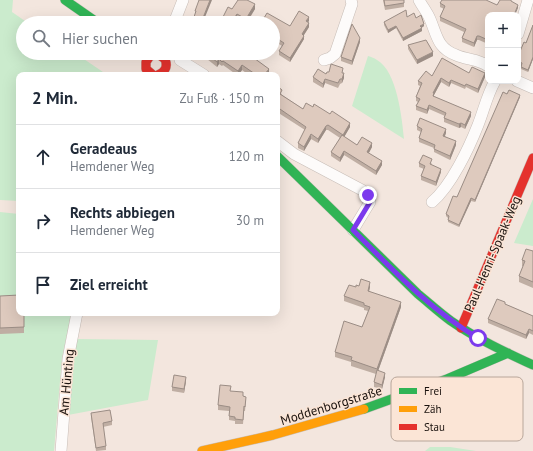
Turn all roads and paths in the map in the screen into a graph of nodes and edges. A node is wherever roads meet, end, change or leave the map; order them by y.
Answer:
1 (65, 0) edge
2 (183, 0) edge
3 (351, 0) edge
4 (419, 0) edge
5 (528, 0) edge
6 (88, 16) edge
7 (177, 16) edge
8 (521, 24) edge
9 (145, 60) edge
10 (165, 60) edge
11 (180, 60) dead end
12 (324, 60) dead end
13 (485, 65) edge
14 (148, 72) edge
15 (165, 72) edge
16 (199, 72) edge
17 (521, 83) edge
18 (493, 84) edge
19 (533, 88) edge
20 (280, 143) edge
21 (533, 158) edge
22 (280, 159) edge
23 (432, 202) dead end
24 (353, 230) junction
25 (75, 316) edge
26 (460, 328) junction
27 (508, 353) junction
28 (533, 365) edge
29 (453, 377) edge
30 (391, 401) edge
31 (61, 451) edge
32 (202, 451) edge

1 - 6 street
2 - 7 street
3 - 12 street
4 - 13 street
5 - 8 street
9 - 14 street
10 - 15 street
11 - 16 street
17 - 19 street
18 - 23 street
20 - 24 street
21 - 26 street, Paul-Henri-Spaak-Weg
22 - 24 street
24 - 26 street
25 - 31 street, Am Hünting
26 - 27 street
27 - 28 street
27 - 29 street, Moddenborgstraße
30 - 32 street, Moddenborgstraße

